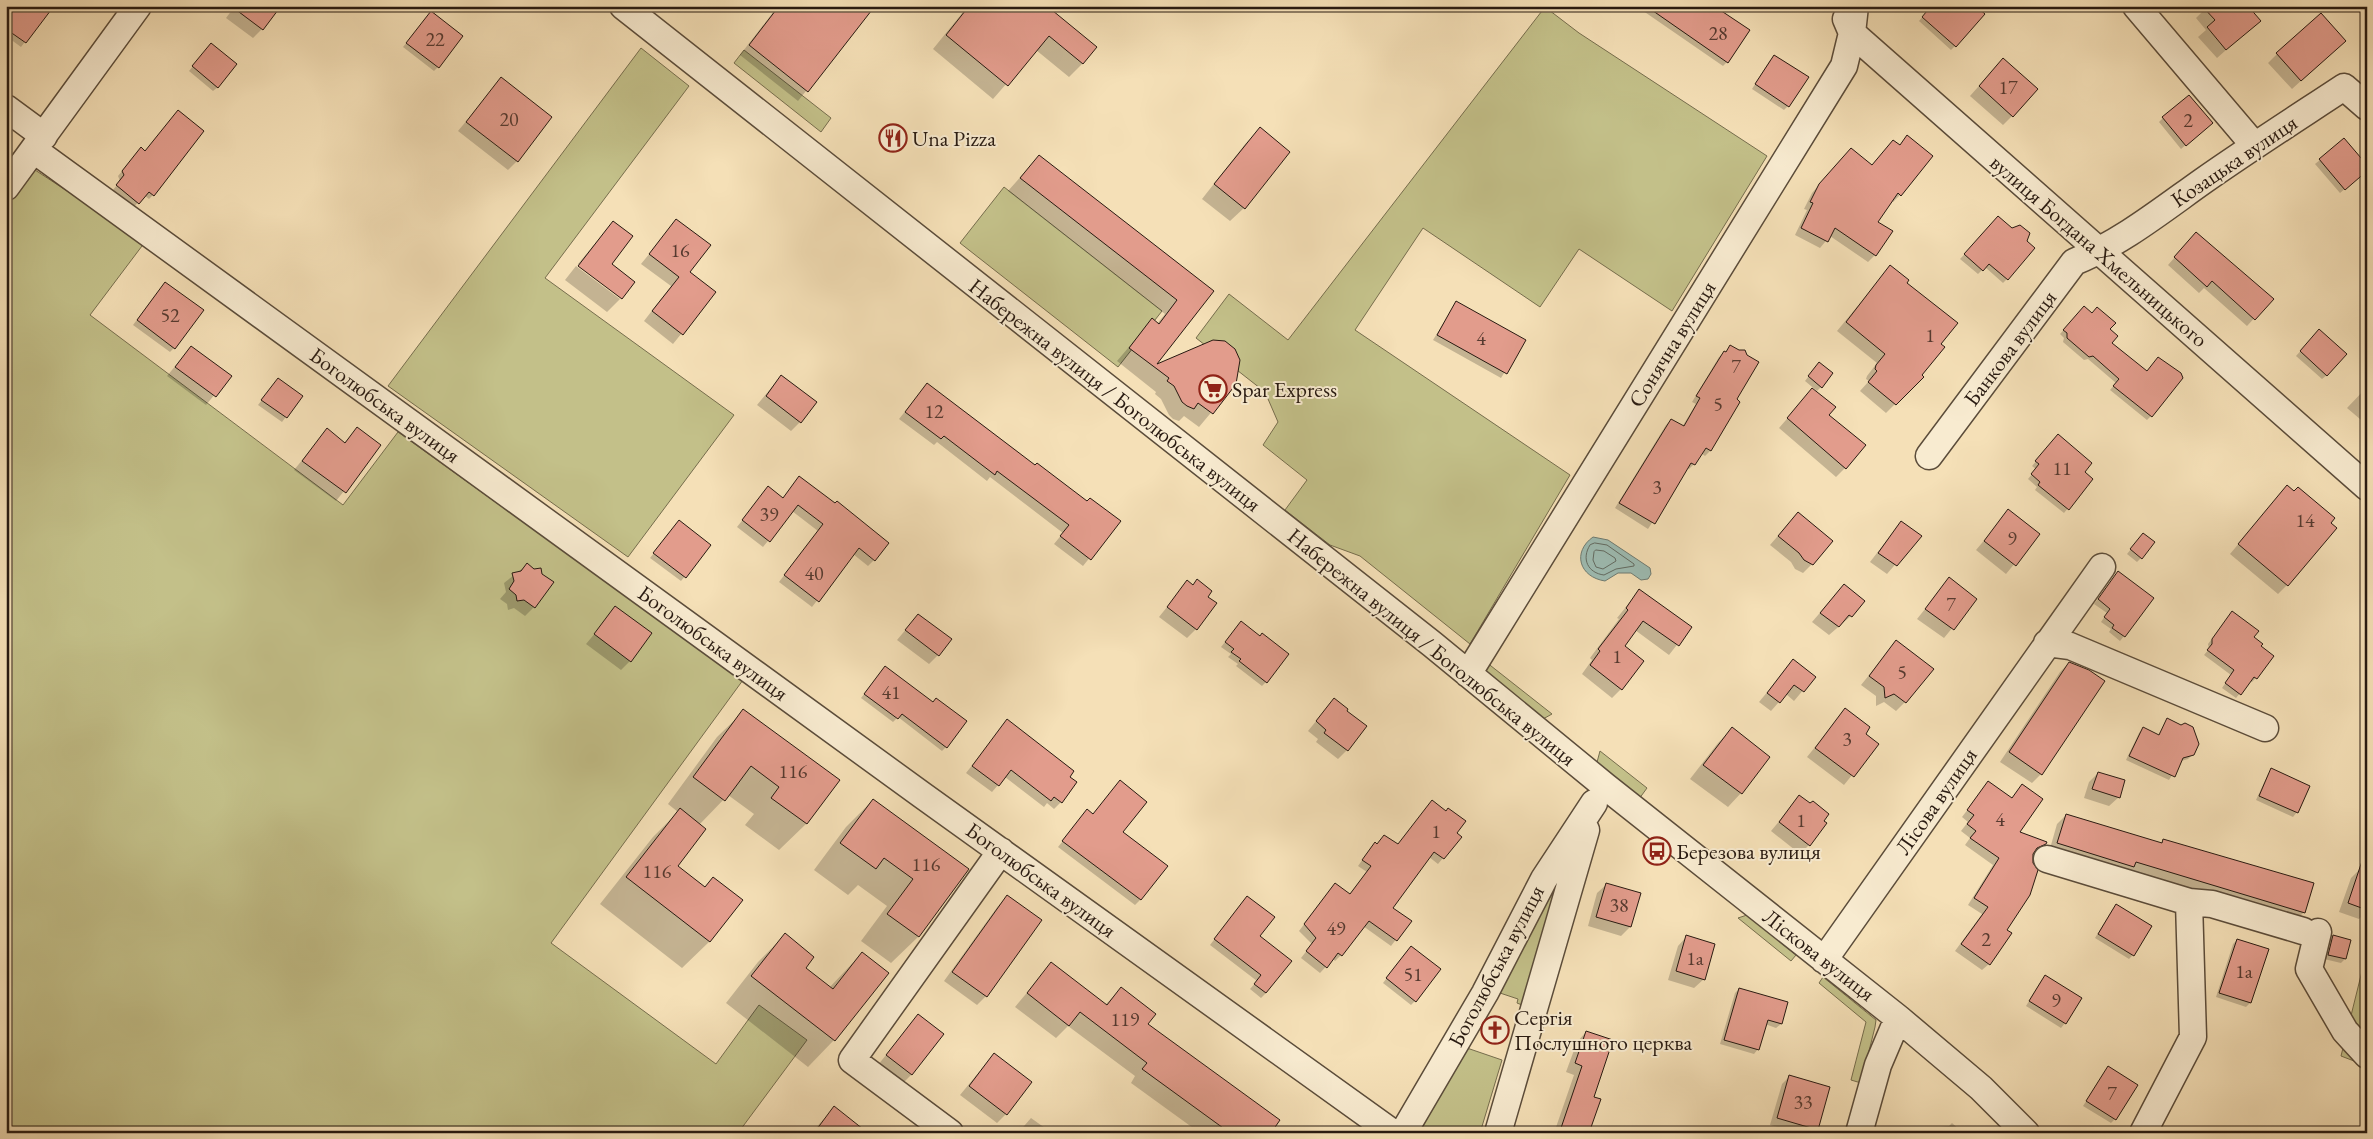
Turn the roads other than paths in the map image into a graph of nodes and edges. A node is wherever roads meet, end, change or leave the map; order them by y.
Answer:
1 (138, 6) edge
2 (623, 6) edge
3 (1841, 6) edge
4 (1855, 6) edge
5 (2136, 6) edge
6 (652, 16) edge
7 (1852, 33) junction
8 (2367, 107) edge
9 (6, 108) edge
10 (39, 143) junction
11 (2254, 145) junction
12 (6, 187) edge
13 (2100, 252) junction
14 (1929, 456) dead end
15 (2367, 487) edge
16 (2102, 568) dead end
17 (2048, 643) junction
18 (1468, 674) junction
19 (2265, 728) dead end
20 (1600, 794) junction
21 (1001, 851) junction
22 (2047, 859) dead end
23 (2189, 902) junction
24 (1824, 960) junction
25 (1898, 1018) junction
26 (2367, 1055) edge
27 (950, 1133) edge
28 (1393, 1133) edge
29 (1403, 1133) edge
30 (1498, 1133) edge
31 (1859, 1133) edge
32 (2026, 1133) edge
33 (2144, 1133) edge

1 - 10 street
2 - 6 street, Набережна вулиця / Боголюбська вулиця
3 - 7 street, вулиця Богдана Хмельницького
4 - 7 street, Сонячна вулиця
5 - 11 street
6 - 18 street, Набережна вулиця / Боголюбська вулиця
7 - 13 street, вулиця Богдана Хмельницького
7 - 18 street, Сонячна вулиця
8 - 11 street, Козацька вулиця
9 - 10 street, Боголюбська вулиця
10 - 12 street
10 - 21 street, Боголюбська вулиця
11 - 13 street, Козацька вулиця
13 - 14 street, Банкова вулиця
13 - 15 street, вулиця Богдана Хмельницького
16 - 17 street, Лісова вулиця
17 - 19 street
17 - 24 street, Лісова вулиця
18 - 20 street, Набережна вулиця / Боголюбська вулиця
20 - 24 street, Ліскова вулиця
20 - 29 street, Боголюбська вулиця
20 - 30 street
21 - 27 street
21 - 28 street, Боголюбська вулиця
22 - 23 street
23 - 26 street
23 - 33 street
24 - 25 street, Ліскова вулиця
25 - 31 street
25 - 32 street, Ліскова вулиця

